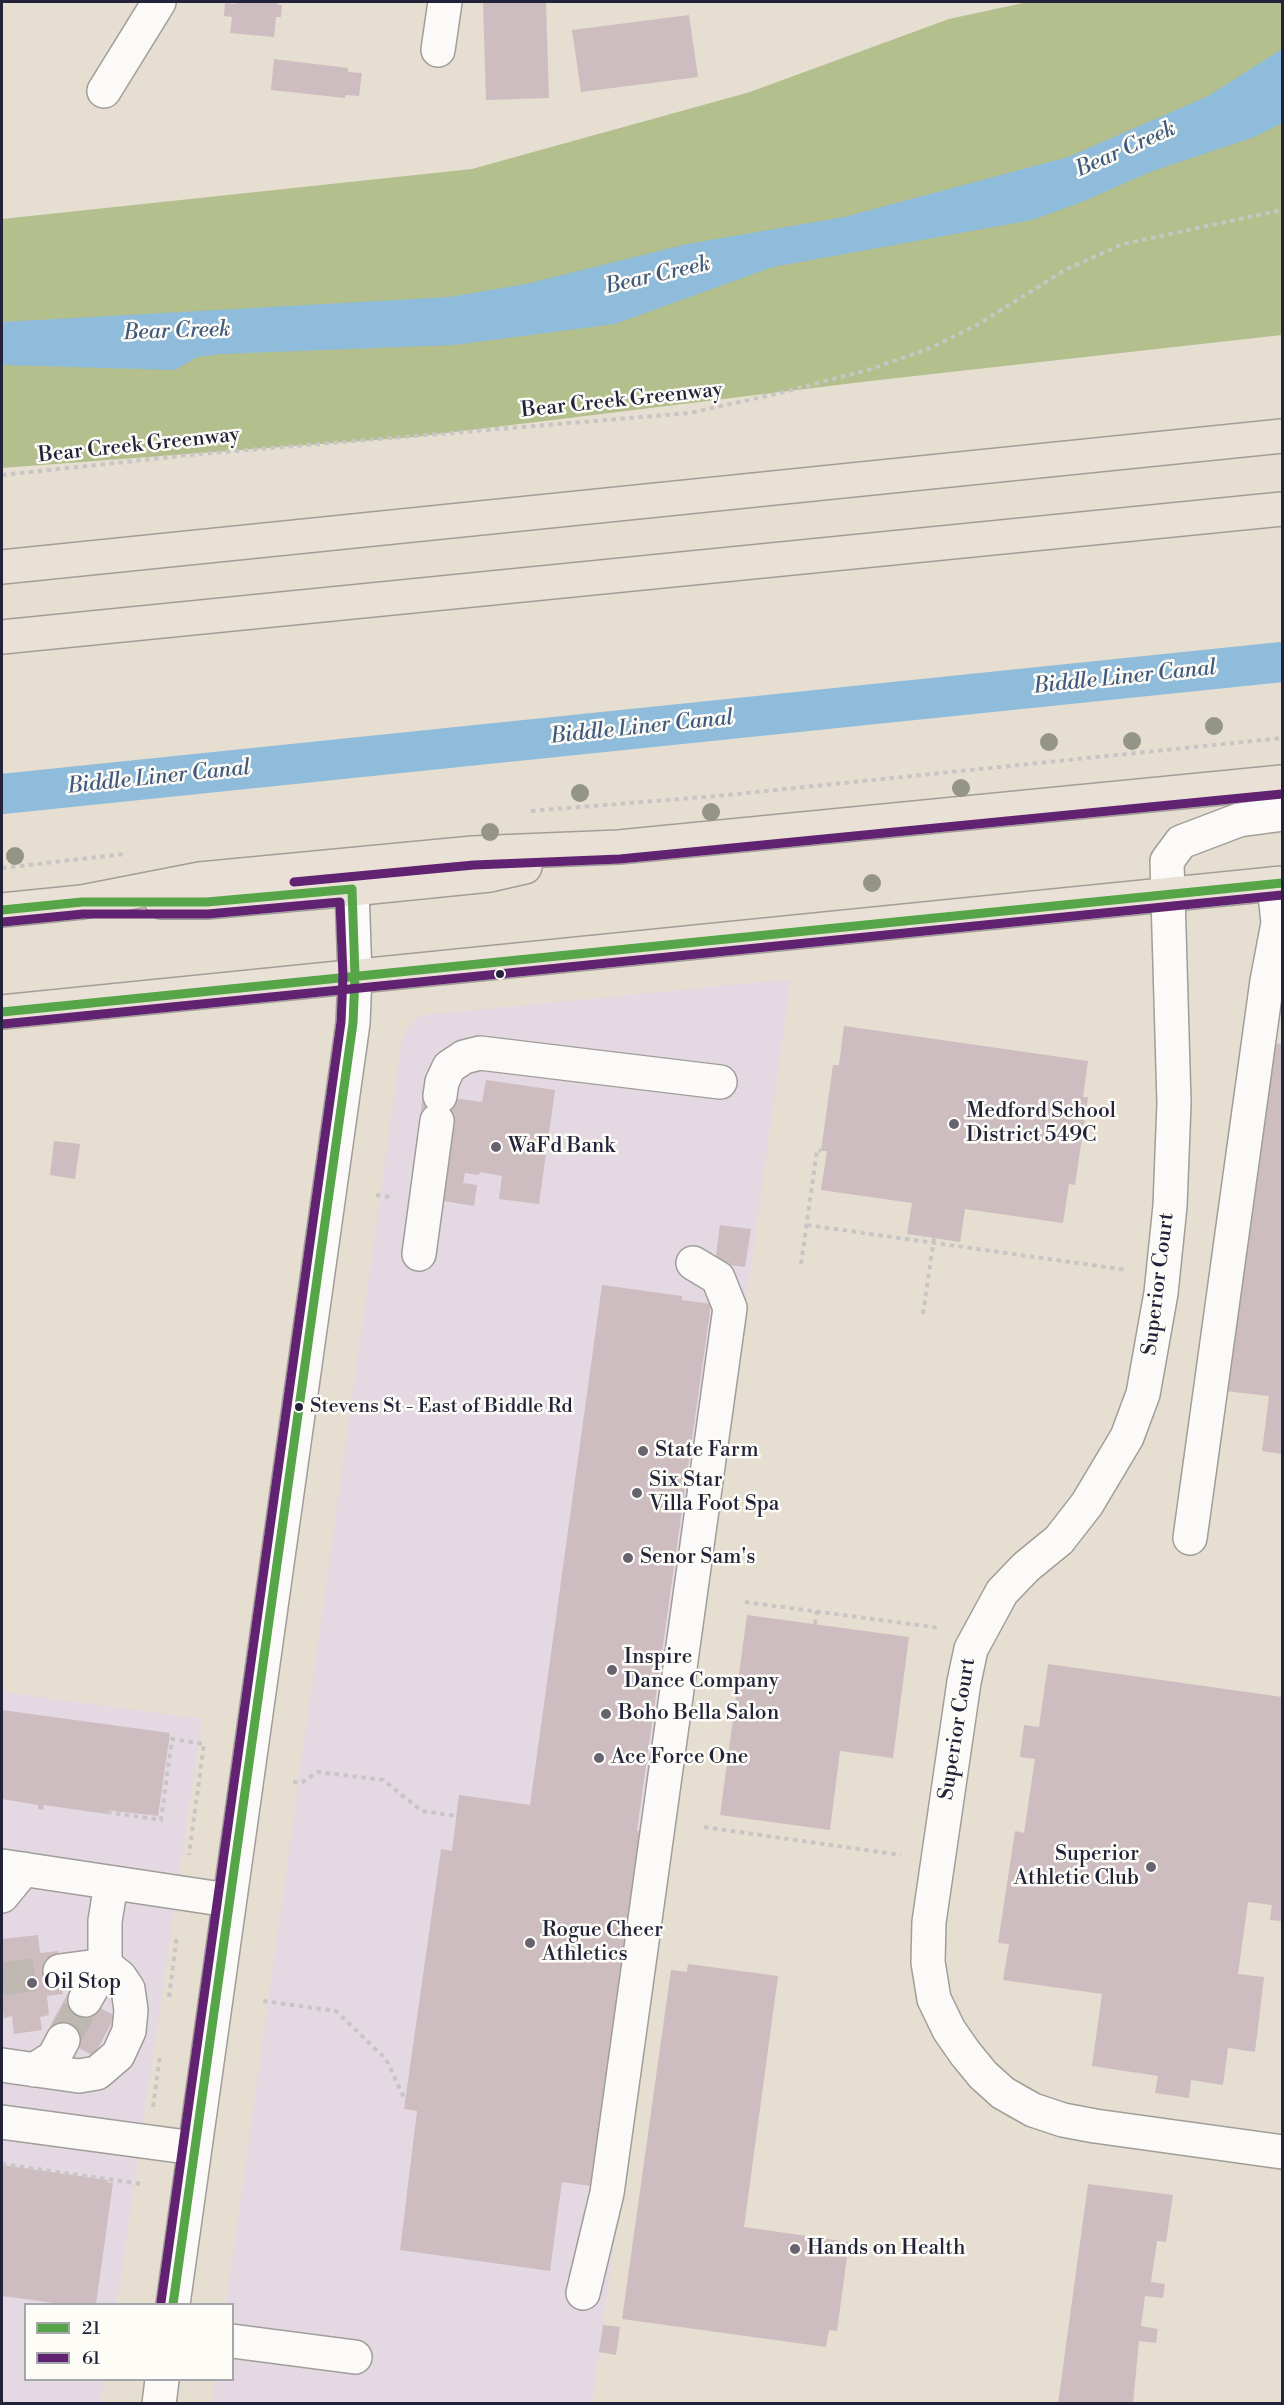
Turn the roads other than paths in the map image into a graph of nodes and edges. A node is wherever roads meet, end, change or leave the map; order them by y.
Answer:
1 (159, 2) edge
2 (444, 2) edge
3 (438, 50) dead end
4 (104, 91) dead end
5 (1282, 436) edge
6 (1282, 509) edge
7 (2, 567) edge
8 (2, 637) edge
9 (1282, 782) edge
10 (1282, 814) edge
11 (619, 846) junction
12 (1278, 883) edge
13 (352, 889) junction
14 (1166, 895) junction
15 (82, 902) junction
16 (2, 910) edge
17 (355, 976) junction
18 (2, 1012) edge
19 (720, 1082) dead end
20 (419, 1254) dead end
21 (693, 1263) dead end
22 (1190, 1538) dead end
23 (9, 1872) edge
24 (111, 1884) junction
25 (2, 1896) edge
26 (228, 1900) junction
27 (60, 1971) tunnel mouth
28 (112, 1971) junction
29 (94, 2005) tunnel mouth
30 (72, 2044) tunnel mouth
31 (2, 2065) edge
32 (46, 2072) junction
33 (2, 2122) edge
34 (194, 2148) junction
35 (1282, 2152) edge
36 (583, 2293) dead end
37 (173, 2303) edge
38 (234, 2341) edge
39 (355, 2357) dead end
40 (162, 2381) edge
41 (159, 2403) edge

1 - 4 street
2 - 3 street
5 - 7 main road
6 - 8 main road
9 - 11 main road
10 - 14 street, Superior Court
11 - 13 main road
11 - 15 main road
12 - 14 main road
12 - 22 street
13 - 15 main road
13 - 17 street
14 - 17 main road
14 - 35 street, Superior Court
15 - 16 main road
17 - 18 main road
17 - 26 street
19 - 20 street
21 - 36 street
23 - 24 street
23 - 25 street
24 - 26 street
24 - 28 street
26 - 34 street
27 - 28 street
28 - 29 street
28 - 32 street
30 - 32 street
31 - 32 street
33 - 34 street
34 - 37 street
38 - 39 street
40 - 41 street

